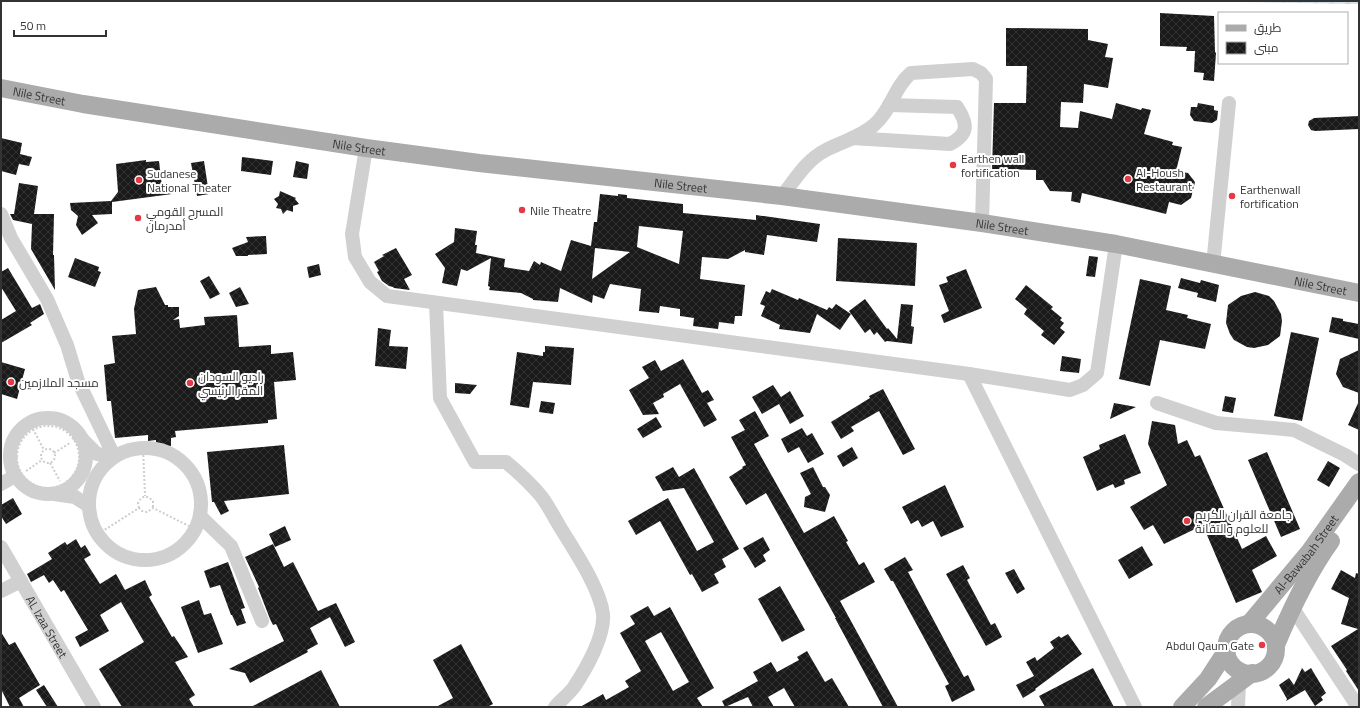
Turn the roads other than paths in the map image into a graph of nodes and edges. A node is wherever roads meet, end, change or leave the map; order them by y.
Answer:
1 (1, 88) edge
2 (1229, 103) dead end
3 (889, 105) junction
4 (852, 138) junction
5 (366, 148) junction
6 (782, 196) junction
7 (1, 214) edge
8 (982, 223) junction
9 (1116, 244) junction
10 (1213, 264) junction
11 (1359, 292) edge
12 (436, 303) junction
13 (970, 374) junction
14 (1157, 404) dead end
15 (76, 438) junction
16 (114, 456) junction
17 (1359, 464) edge
18 (18, 475) junction
19 (1359, 482) edge
20 (1, 484) edge
21 (58, 489) junction
22 (1359, 501) edge
23 (89, 506) junction
24 (198, 522) junction
25 (1, 546) edge
26 (21, 581) junction
27 (1, 591) edge
28 (1292, 607) junction
29 (262, 621) dead end
30 (1249, 624) junction
31 (1276, 645) junction
32 (1227, 650) junction
33 (1246, 678) junction
34 (94, 707) edge
35 (555, 707) edge
36 (1135, 707) edge
37 (1182, 707) edge
38 (1206, 707) edge
39 (1238, 707) edge
40 (1358, 707) edge

1 - 5 main road, Nile Street
2 - 10 street
3 - 4 street
3 - 4 street
3 - 8 street
4 - 6 street
5 - 6 main road, Nile Street
5 - 12 street
6 - 8 main road, Nile Street
7 - 16 street
8 - 9 main road, Nile Street
9 - 10 main road, Nile Street
9 - 13 street
10 - 11 main road, Nile Street
12 - 13 street
12 - 35 street
13 - 36 street
14 - 17 street
15 - 16 street
15 - 18 street
15 - 21 street
16 - 23 street
16 - 24 street
18 - 20 street
18 - 21 street
19 - 30 main road, Al-Bawabah Street
21 - 23 street
22 - 28 main road, Al-Bawabah Street
23 - 24 street
24 - 29 street
25 - 26 street, AL Izaa Street
26 - 27 street
26 - 34 street, AL Izaa Street
28 - 31 main road, Al-Bawabah Street
28 - 40 street
30 - 31 main road
30 - 32 main road
31 - 33 main road
32 - 33 main road
32 - 37 main road
33 - 38 main road
33 - 39 street

